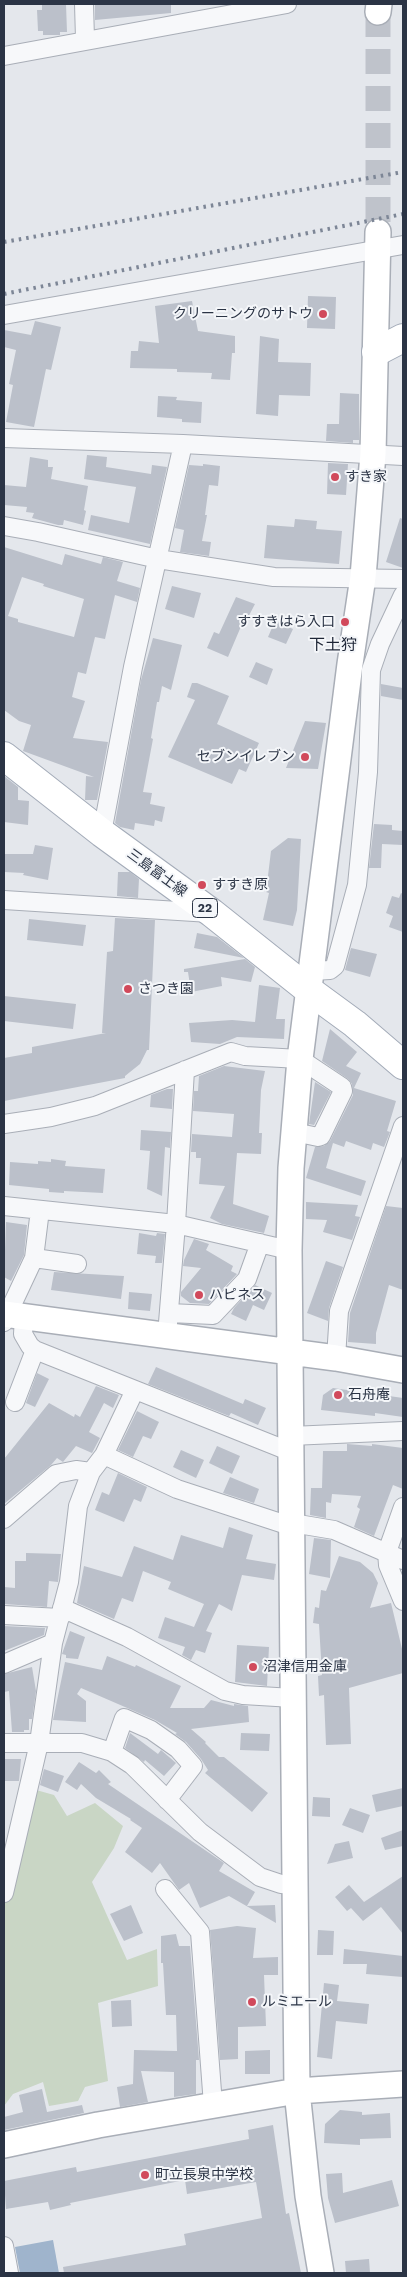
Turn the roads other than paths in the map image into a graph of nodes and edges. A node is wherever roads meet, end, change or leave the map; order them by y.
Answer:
1 (84, 4) edge
2 (287, 4) edge
3 (85, 39) junction
4 (4, 56) edge
5 (378, 241) junction
6 (403, 245) edge
7 (4, 315) edge
8 (403, 338) edge
9 (403, 350) edge
10 (376, 352) junction
11 (4, 438) edge
12 (183, 444) junction
13 (373, 454) junction
14 (403, 456) edge
15 (4, 526) edge
16 (158, 559) junction
17 (363, 577) junction
18 (403, 579) edge
19 (403, 596) edge
20 (4, 756) edge
21 (102, 833) junction
22 (4, 900) edge
23 (212, 913) junction
24 (311, 981) junction
25 (300, 1059) junction
26 (403, 1065) edge
27 (185, 1070) junction
28 (4, 1124) edge
29 (403, 1126) edge
30 (294, 1132) junction
31 (4, 1206) edge
32 (40, 1210) junction
33 (176, 1224) junction
34 (260, 1243) junction
35 (289, 1250) junction
36 (34, 1258) junction
37 (76, 1264) dead end
38 (9, 1317) edge
39 (168, 1324) junction
40 (35, 1350) junction
41 (290, 1353) junction
42 (336, 1358) junction
43 (403, 1370) edge
44 (135, 1390) junction
45 (15, 1402) dead end
46 (403, 1431) edge
47 (291, 1444) junction
48 (104, 1455) junction
49 (91, 1472) junction
50 (403, 1507) edge
51 (4, 1519) edge
52 (292, 1525) junction
53 (387, 1552) junction
54 (403, 1560) edge
55 (403, 1601) edge
56 (61, 1613) junction
57 (4, 1615) edge
58 (53, 1643) junction
59 (4, 1664) edge
60 (293, 1698) junction
61 (4, 1743) edge
62 (39, 1743) junction
63 (112, 1752) junction
64 (168, 1800) junction
65 (296, 1885) junction
66 (165, 1889) dead end
67 (4, 1893) edge
68 (403, 2084) edge
69 (297, 2091) junction
70 (212, 2105) junction
71 (4, 2145) edge
72 (4, 2246) edge
73 (9, 2273) edge
74 (321, 2273) edge

1 - 3 street
2 - 3 street
3 - 4 street
5 - 6 street
5 - 7 street
5 - 10 street
8 - 10 main road
9 - 10 main road
10 - 13 street
11 - 12 street
12 - 13 street
12 - 16 street
13 - 14 street
13 - 17 street
15 - 16 street
16 - 17 street
16 - 21 street
17 - 18 street
17 - 24 street
19 - 24 street
20 - 21 main road, 三島富士線 / 22
21 - 23 main road, 三島富士線 / 22
22 - 23 street
23 - 24 main road, 三島富士線 / 22
24 - 25 street
24 - 26 main road, 三島富士線 / 22
25 - 27 street
25 - 30 street
25 - 30 street
27 - 28 street
27 - 33 street
29 - 42 street
30 - 35 street
31 - 32 street
32 - 33 street
32 - 36 street
33 - 34 street
33 - 39 street
34 - 35 street
34 - 39 street
35 - 41 street
36 - 37 street
36 - 38 street
38 - 39 street
38 - 40 street
39 - 41 street
40 - 44 street
40 - 45 street
41 - 42 street
41 - 47 street
42 - 43 street
44 - 47 street
44 - 48 street
46 - 47 street
47 - 52 street
48 - 49 street
48 - 52 street
49 - 51 street
49 - 56 street
50 - 53 street
52 - 53 street
52 - 60 street
53 - 54 street
53 - 55 street
56 - 57 street
56 - 58 street
56 - 60 street
58 - 59 street
58 - 62 street
60 - 65 street
61 - 62 street
62 - 63 street
62 - 67 street
63 - 64 street
63 - 64 street
64 - 65 street
65 - 69 street
66 - 70 street
68 - 69 street
69 - 70 street
69 - 74 street
70 - 71 street
72 - 73 street

